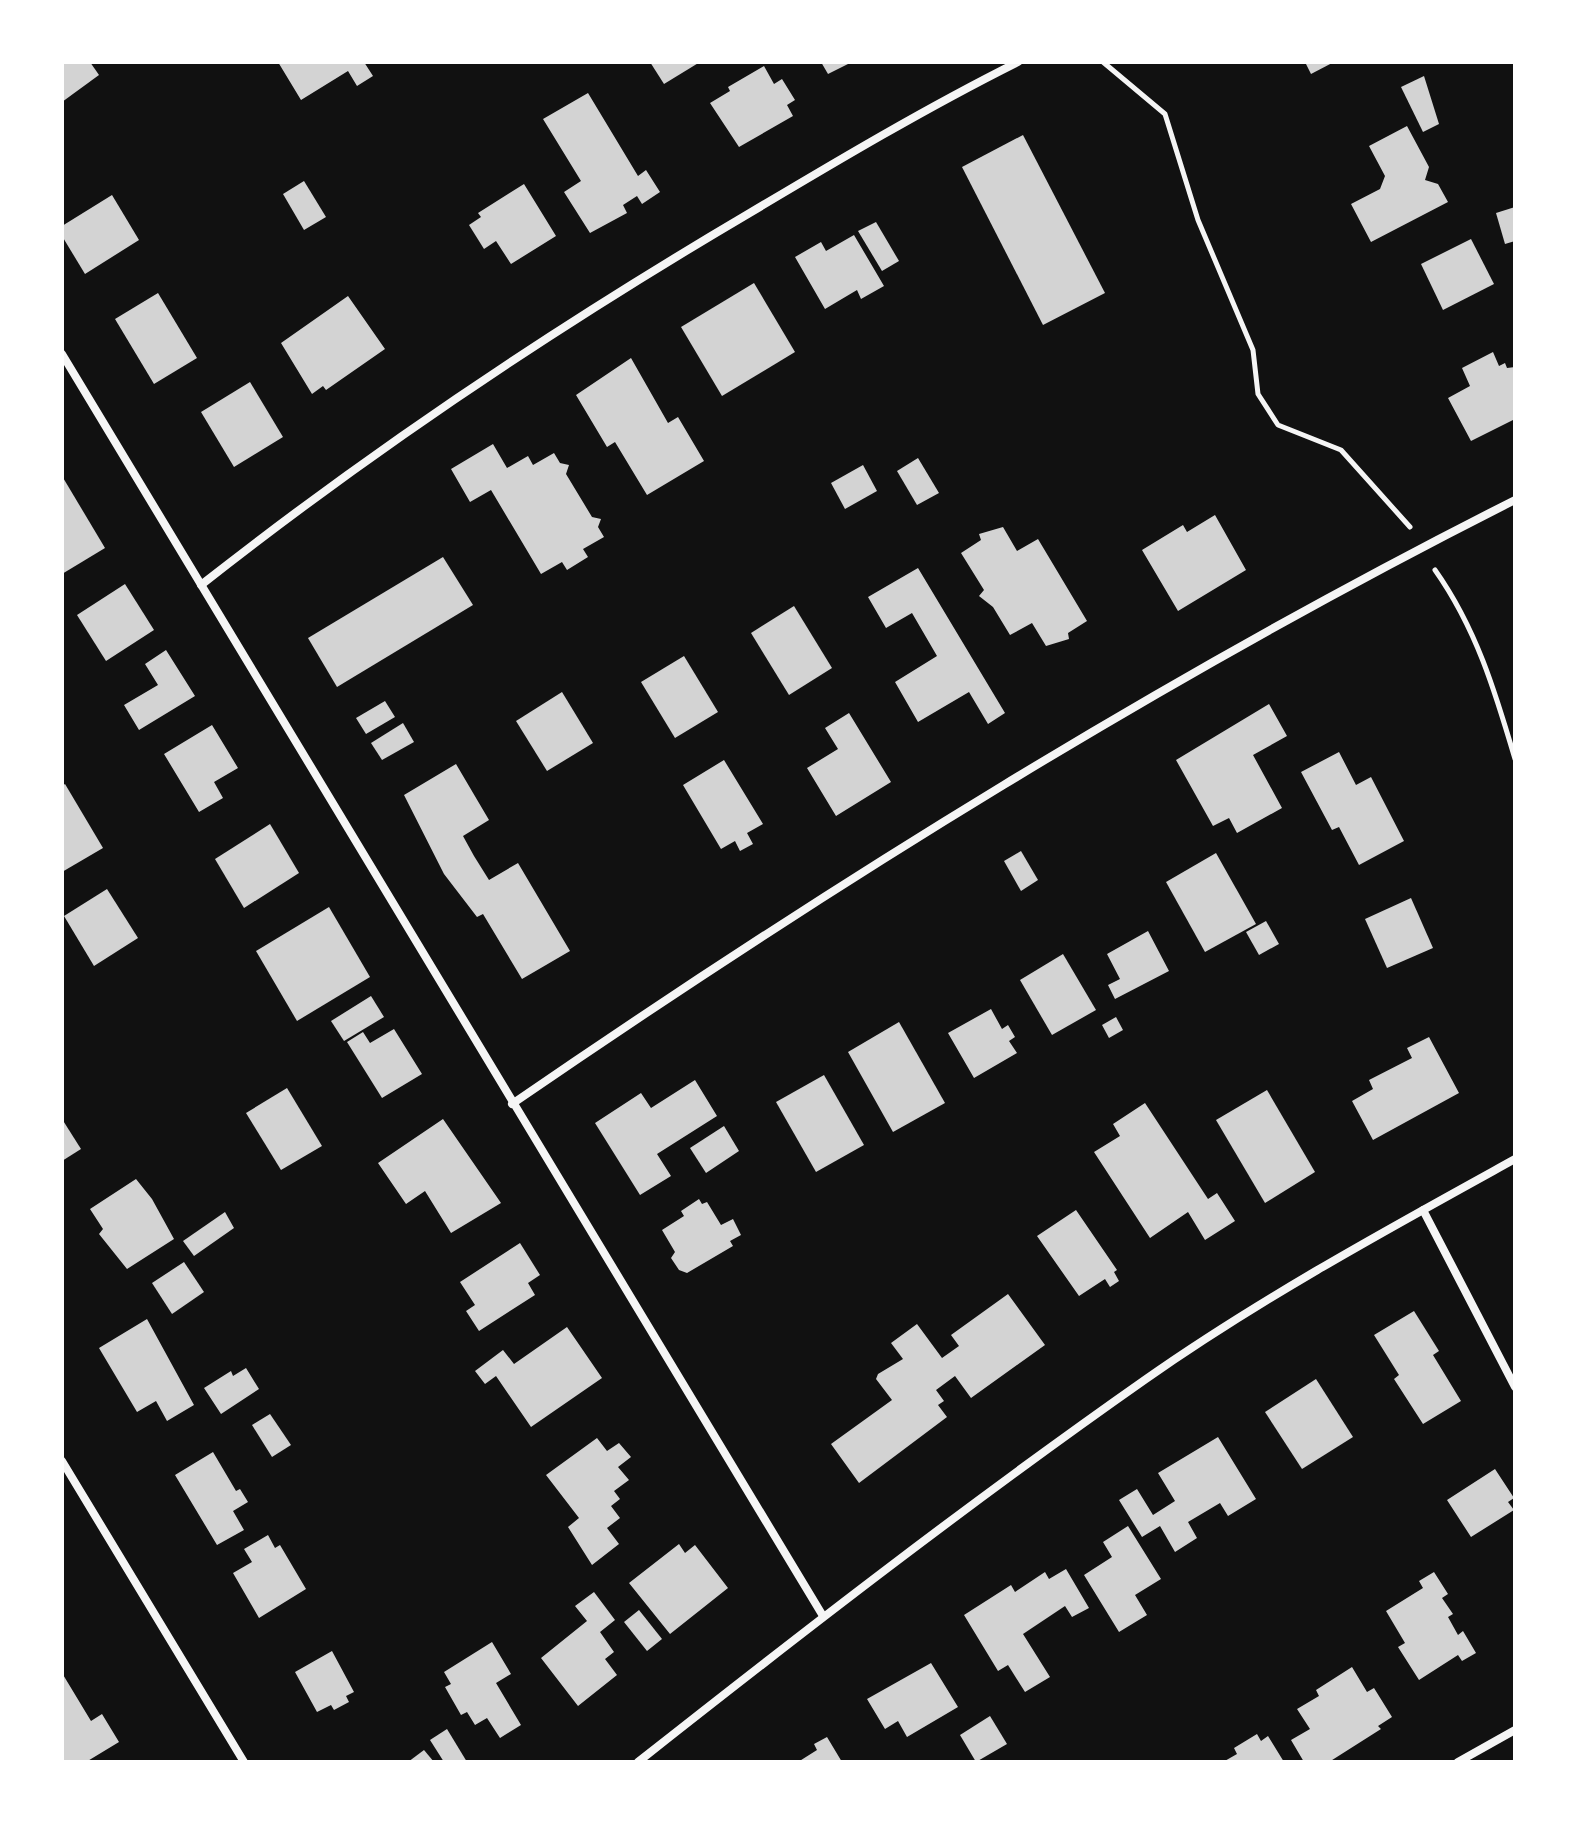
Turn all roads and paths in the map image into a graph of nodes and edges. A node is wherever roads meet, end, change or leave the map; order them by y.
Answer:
1 (1018, 62) edge
2 (1103, 62) edge
3 (62, 354) edge
4 (1515, 500) edge
5 (1419, 548) junction
6 (201, 585) junction
7 (1515, 759) edge
8 (512, 1104) junction
9 (1515, 1159) edge
10 (1423, 1210) junction
11 (1515, 1387) edge
12 (62, 1461) edge
13 (823, 1616) junction
14 (1515, 1730) edge
15 (244, 1762) edge
16 (638, 1762) edge
17 (1458, 1762) edge

1 - 6 street
2 - 5 path
3 - 6 street
4 - 5 street
5 - 7 path
5 - 8 street
6 - 8 street
8 - 13 street
9 - 10 street
10 - 11 street
10 - 13 street
12 - 15 street
13 - 16 street
14 - 17 street

